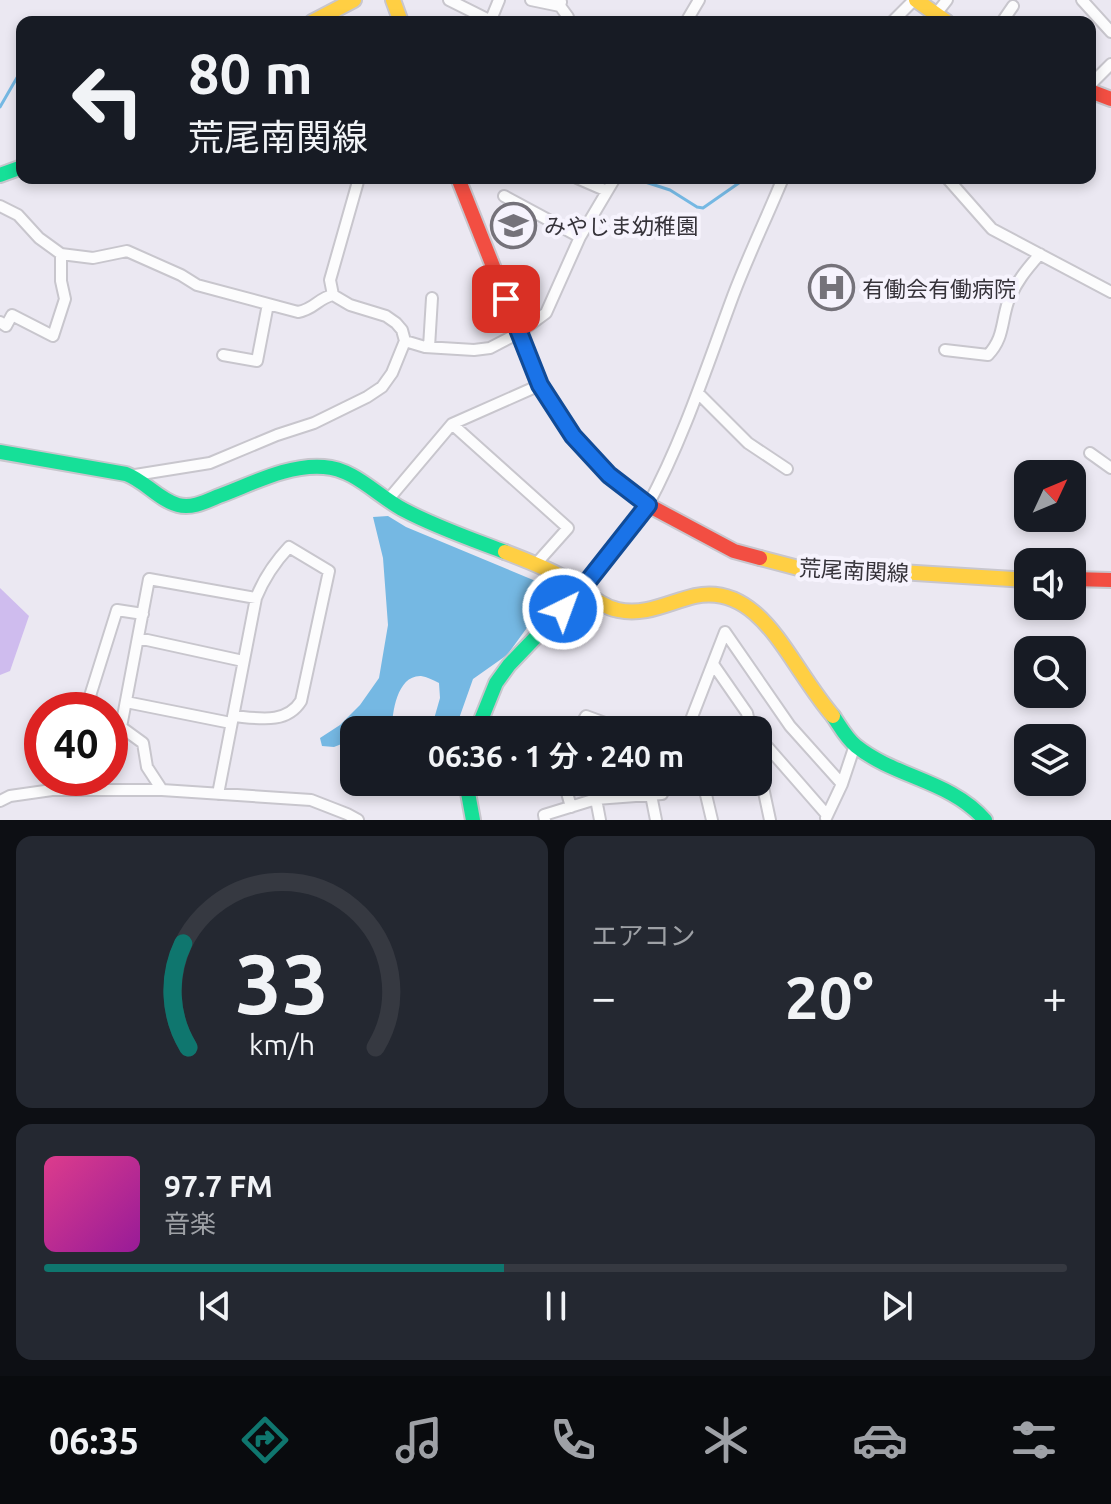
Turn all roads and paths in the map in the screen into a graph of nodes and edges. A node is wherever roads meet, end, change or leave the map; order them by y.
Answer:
1 (354, 0) edge
2 (449, 0) edge
3 (531, 0) edge
4 (915, 0) edge
5 (1082, 0) edge
6 (561, 3) edge
7 (1013, 6) dead end
8 (323, 16) edge
9 (480, 16) edge
10 (898, 16) edge
11 (939, 16) edge
12 (1006, 16) edge
13 (1111, 32) edge
14 (1111, 64) edge
15 (1096, 81) edge
16 (357, 184) edge
17 (460, 184) edge
18 (591, 184) edge
19 (611, 184) edge
20 (780, 184) edge
21 (952, 184) edge
22 (607, 191) junction
23 (504, 196) dead end
24 (0, 206) edge
25 (580, 237) junction
26 (61, 254) junction
27 (1040, 254) junction
28 (1111, 292) edge
29 (333, 295) junction
30 (432, 298) dead end
31 (268, 304) junction
32 (0, 322) edge
33 (519, 333) junction
34 (405, 341) junction
35 (429, 347) junction
36 (945, 350) dead end
37 (223, 355) dead end
38 (540, 385) junction
39 (698, 393) junction
40 (452, 424) junction
41 (0, 452) edge
42 (1090, 453) dead end
43 (1111, 468) edge
44 (787, 469) dead end
45 (129, 476) junction
46 (387, 501) junction
47 (648, 505) junction
48 (535, 565) junction
49 (1014, 579) edge
50 (1086, 579) edge
51 (1111, 580) edge
52 (581, 590) junction
53 (256, 598) junction
54 (143, 614) junction
55 (138, 638) junction
56 (243, 661) junction
57 (713, 664) junction
58 (91, 692) edge
59 (128, 692) edge
60 (128, 702) edge
61 (483, 716) edge
62 (694, 716) edge
63 (748, 716) edge
64 (232, 720) junction
65 (128, 732) edge
66 (855, 745) junction
67 (772, 753) edge
68 (842, 784) junction
69 (128, 790) edge
70 (162, 790) junction
71 (24, 794) edge
72 (218, 794) junction
73 (469, 796) edge
74 (568, 796) edge
75 (637, 796) edge
76 (651, 796) edge
77 (706, 796) edge
78 (765, 796) edge
79 (596, 799) junction
80 (0, 801) edge
81 (571, 807) junction
82 (826, 818) edge
83 (358, 820) edge
84 (473, 820) edge
85 (545, 820) edge
86 (600, 820) edge
87 (656, 820) edge
88 (712, 820) edge
89 (770, 820) edge
90 (985, 820) edge

1 - 8 main road
2 - 9 street
3 - 6 street
4 - 10 street
4 - 11 main road
5 - 13 street
7 - 12 street
14 - 15 street
16 - 29 street
17 - 33 main road, 荒尾南関線
18 - 22 street
19 - 22 street
20 - 39 street
21 - 27 street
22 - 25 street
23 - 25 street
24 - 26 street
25 - 33 street
26 - 31 street
26 - 32 street
27 - 28 street
27 - 36 street
29 - 31 street
29 - 34 street
30 - 35 street
31 - 37 street
33 - 35 street
33 - 38 main road, 荒尾南関線
34 - 35 street
34 - 45 street
38 - 40 street
38 - 47 main road, 荒尾南関線
39 - 44 street
39 - 47 street
40 - 46 street
40 - 48 street
41 - 45 main road
42 - 43 street
45 - 46 main road
46 - 48 main road
47 - 49 main road, 荒尾南関線
47 - 52 main road
48 - 52 main road
50 - 51 main road
52 - 61 main road
52 - 66 main road
53 - 54 street
53 - 56 street
53 - 64 street
54 - 55 street
54 - 58 street
55 - 56 street
55 - 59 street
56 - 64 street
57 - 62 street
57 - 63 street
57 - 68 street
60 - 64 street
64 - 72 street
65 - 70 street
66 - 68 street
66 - 90 main road
67 - 82 street
68 - 82 street
69 - 70 street
70 - 72 street
71 - 80 street
72 - 83 street
73 - 84 main road
74 - 81 street
75 - 79 street
76 - 87 street
77 - 88 street
78 - 89 street
79 - 81 street
79 - 86 street
81 - 85 street

